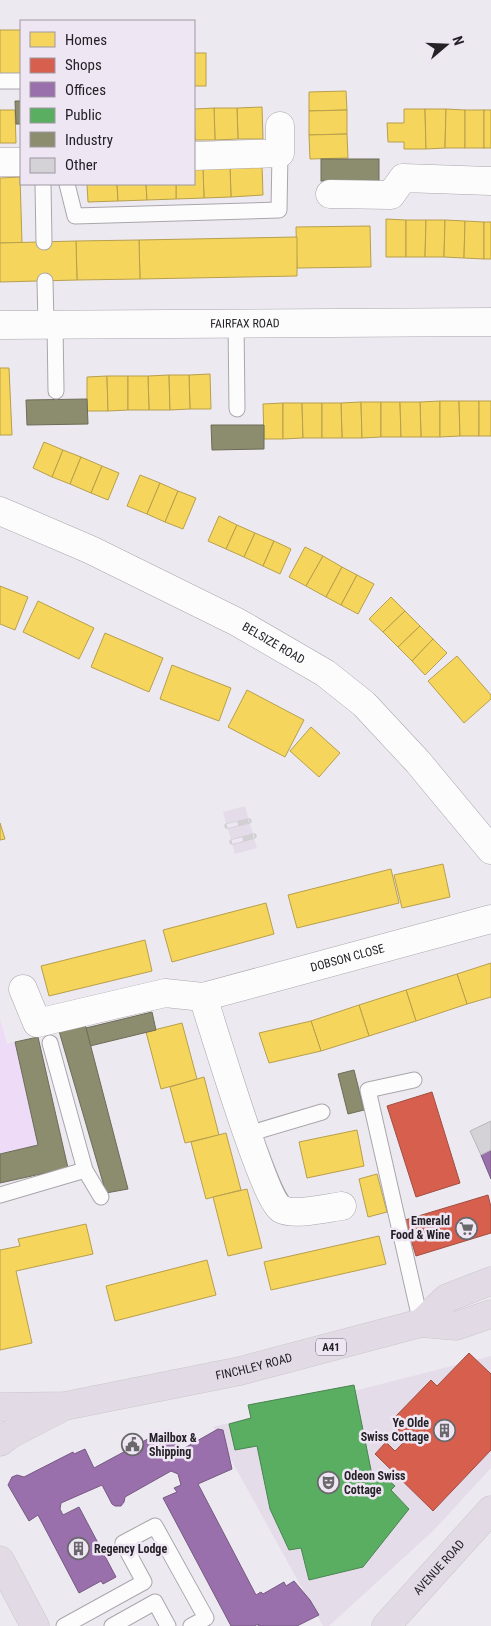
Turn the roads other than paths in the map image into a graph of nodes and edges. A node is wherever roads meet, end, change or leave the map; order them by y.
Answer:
1 (0, 81) edge
2 (20, 81) edge
3 (280, 126) dead end
4 (280, 153) junction
5 (195, 156) edge
6 (0, 162) edge
7 (20, 162) edge
8 (491, 181) edge
9 (43, 185) edge
10 (66, 185) edge
11 (330, 194) dead end
12 (44, 242) dead end
13 (45, 281) dead end
14 (491, 322) edge
15 (50, 324) junction
16 (236, 324) junction
17 (0, 325) edge
18 (56, 391) dead end
19 (237, 409) dead end
20 (0, 511) edge
21 (488, 839) edge
22 (491, 919) edge
23 (23, 989) dead end
24 (203, 997) junction
25 (50, 1043) dead end
26 (414, 1080) dead end
27 (322, 1112) dead end
28 (248, 1134) junction
29 (85, 1170) junction
30 (0, 1196) edge
31 (101, 1197) dead end
32 (342, 1206) dead end
33 (491, 1281) edge
34 (491, 1314) edge
35 (421, 1323) junction
36 (0, 1406) edge
37 (65, 1406) junction
38 (0, 1442) edge
39 (491, 1510) edge
40 (0, 1560) edge
41 (144, 1582) junction
42 (155, 1602) junction
43 (35, 1626) edge
44 (64, 1626) edge
45 (112, 1626) edge
46 (168, 1626) edge
47 (191, 1626) edge
48 (386, 1626) edge

1 - 2 lane
3 - 4 street
4 - 5 street
4 - 10 lane
6 - 7 street
8 - 11 street
9 - 12 lane
13 - 15 lane
14 - 16 street, FAIRFAX ROAD
15 - 16 street, FAIRFAX ROAD
15 - 17 street, FAIRFAX ROAD
15 - 18 lane
16 - 19 lane
20 - 21 street, BELSIZE ROAD
22 - 24 street, DOBSON CLOSE
23 - 24 street, DOBSON CLOSE
24 - 28 street
25 - 29 lane
26 - 35 lane
27 - 28 lane
28 - 32 street
29 - 30 lane
29 - 31 lane
33 - 35 highway, FINCHLEY ROAD / A41
34 - 35 highway, A41
35 - 37 highway, FINCHLEY ROAD / A41
36 - 37 highway, FINCHLEY ROAD / A41
37 - 38 highway, A41
39 - 48 highway, AVENUE ROAD
40 - 43 highway
41 - 42 lane
41 - 44 lane
41 - 47 lane
42 - 45 lane
42 - 46 lane

